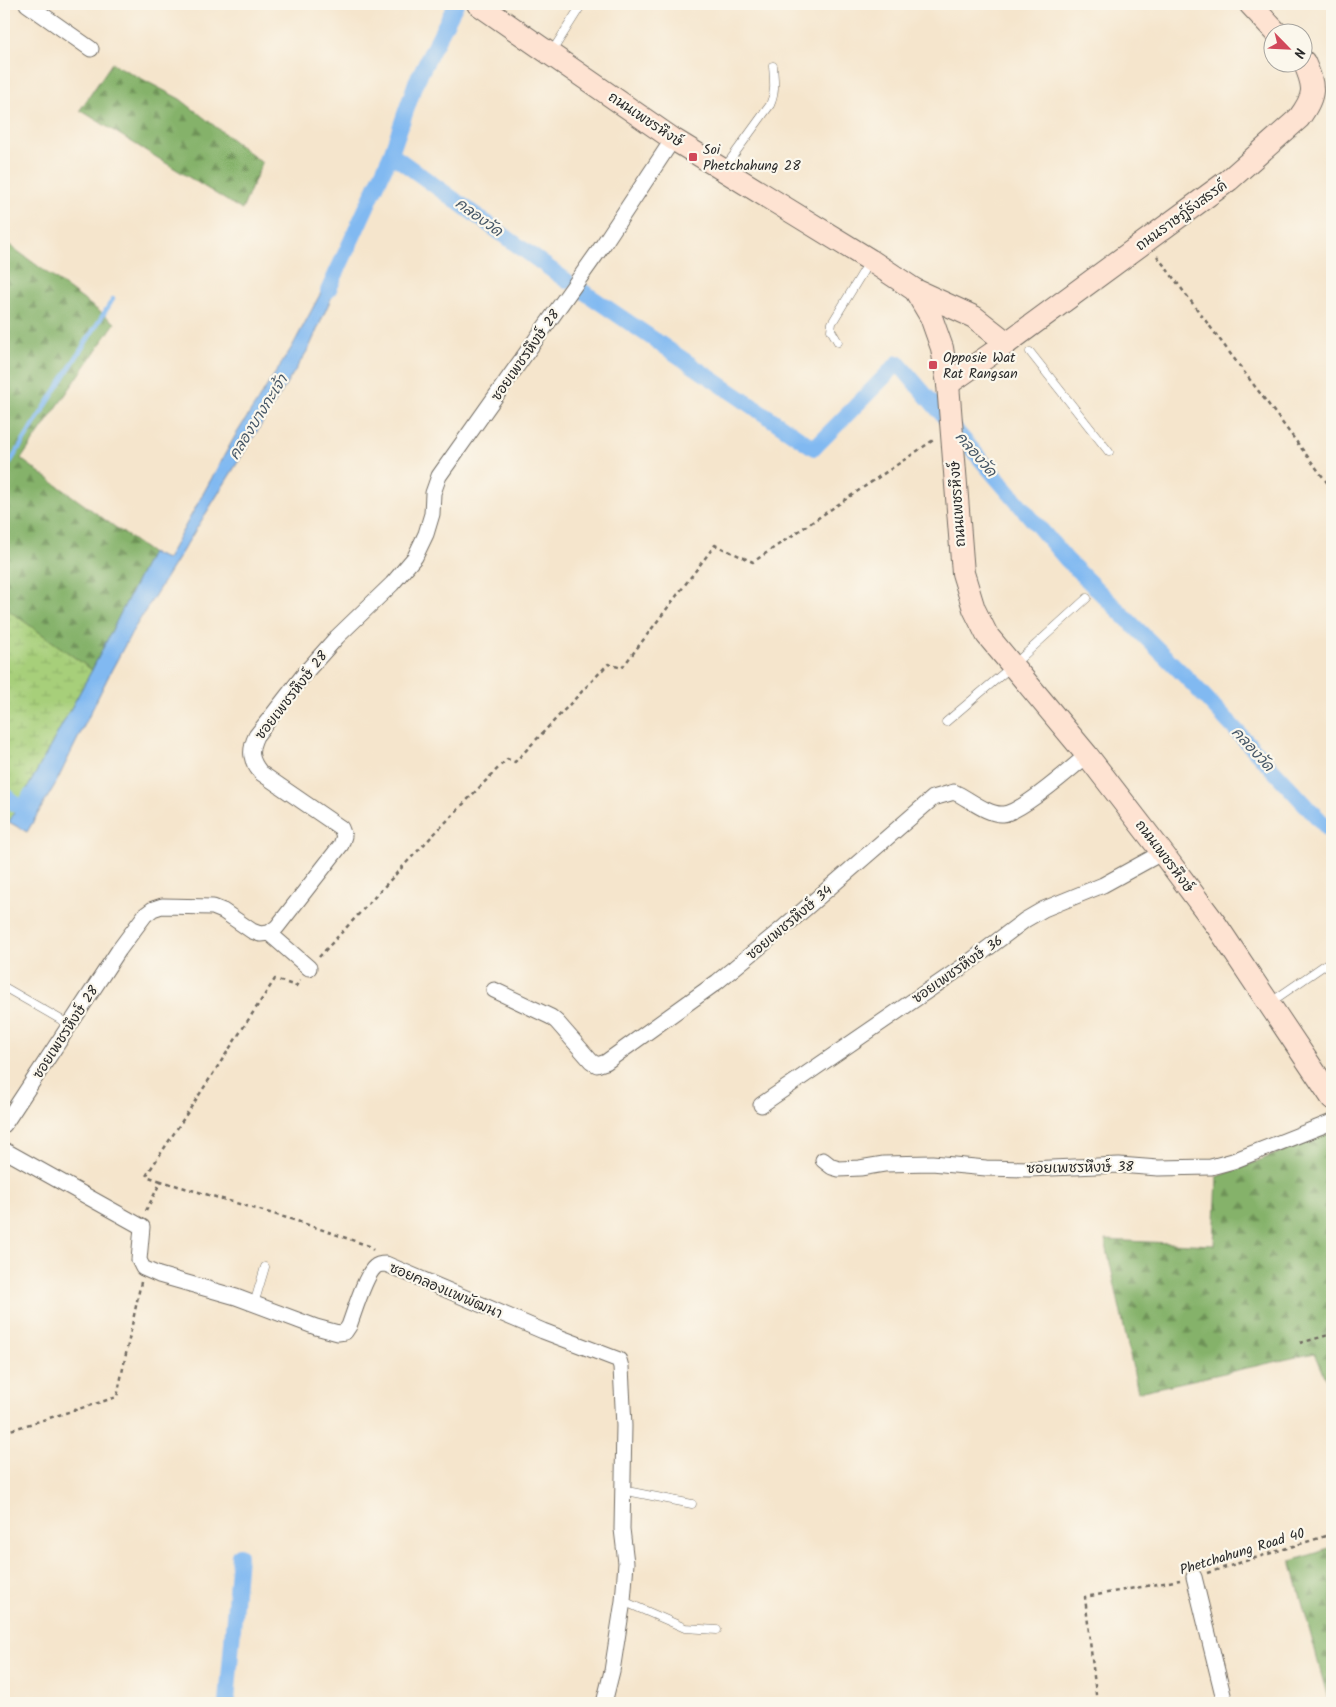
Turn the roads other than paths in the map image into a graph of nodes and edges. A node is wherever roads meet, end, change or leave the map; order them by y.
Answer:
1 (27, 4) edge
2 (478, 4) edge
3 (582, 4) edge
4 (1250, 4) edge
5 (1267, 22) edge
6 (90, 50) dead end
7 (551, 53) junction
8 (773, 66) dead end
9 (1308, 72) edge
10 (673, 139) junction
11 (724, 169) junction
12 (870, 260) junction
13 (915, 290) junction
14 (838, 342) dead end
15 (1019, 342) junction
16 (948, 384) junction
17 (1109, 452) dead end
18 (1087, 598) dead end
19 (1012, 666) junction
20 (946, 722) dead end
21 (1087, 755) junction
22 (1163, 852) junction
23 (269, 933) junction
24 (1332, 960) edge
25 (309, 968) road end
26 (4, 986) edge
27 (494, 990) dead end
28 (1269, 1003) junction
29 (70, 1025) junction
30 (1332, 1098) edge
31 (761, 1105) dead end
32 (1332, 1122) edge
33 (4, 1125) edge
34 (4, 1150) edge
35 (823, 1160) dead end
36 (265, 1267) dead end
37 (254, 1304) junction
38 (622, 1490) junction
39 (692, 1504) dead end
40 (1194, 1578) road end
41 (623, 1601) junction
42 (717, 1630) dead end
43 (604, 1703) edge
44 (1225, 1703) edge

1 - 6 street
2 - 7 main road, ถนนเพชรหึงษ์
3 - 7 lane
4 - 5 main road
7 - 10 main road, ถนนเพชรหึงษ์
8 - 11 lane
9 - 15 main road, ถนนราษฎ์รังสรรค์
10 - 11 main road, ถนนเพชรหึงษ์
10 - 23 street, ซอยเพชรหึงษ์ 28
11 - 12 main road, ถนนเพชรหึงษ์
12 - 13 main road, ถนนเพชรหึงษ์
12 - 14 lane
13 - 15 main road
13 - 16 main road, ถนนเพชรหึงษ์
15 - 16 main road, ถนนราษฎ์รังสรรค์
15 - 17 lane
16 - 19 main road, ถนนเพชรหึงษ์
18 - 19 lane
19 - 20 lane
19 - 21 main road, ถนนเพชรหึงษ์
21 - 22 main road, ถนนเพชรหึงษ์
21 - 27 street, ซอยเพชรหึงษ์ 34
22 - 28 main road, ถนนเพชรหึงษ์
22 - 31 street, ซอยเพชรหึงษ์ 36
23 - 25 street
23 - 29 street, ซอยเพชรหึงษ์ 28
24 - 28 lane
26 - 29 lane
28 - 30 main road, ถนนเพชรหึงษ์
29 - 33 street, ซอยเพชรหึงษ์ 28
32 - 35 street, ซอยเพชรหึงษ์ 38
34 - 37 street, ซอยคลองแพพัฒนา
36 - 37 lane
37 - 38 street, ซอยคลองแพพัฒนา
38 - 39 lane
38 - 41 street, ซอยคลองแพพัฒนา
40 - 44 street
41 - 42 lane
41 - 43 street, ซอยคลองแพพัฒนา

